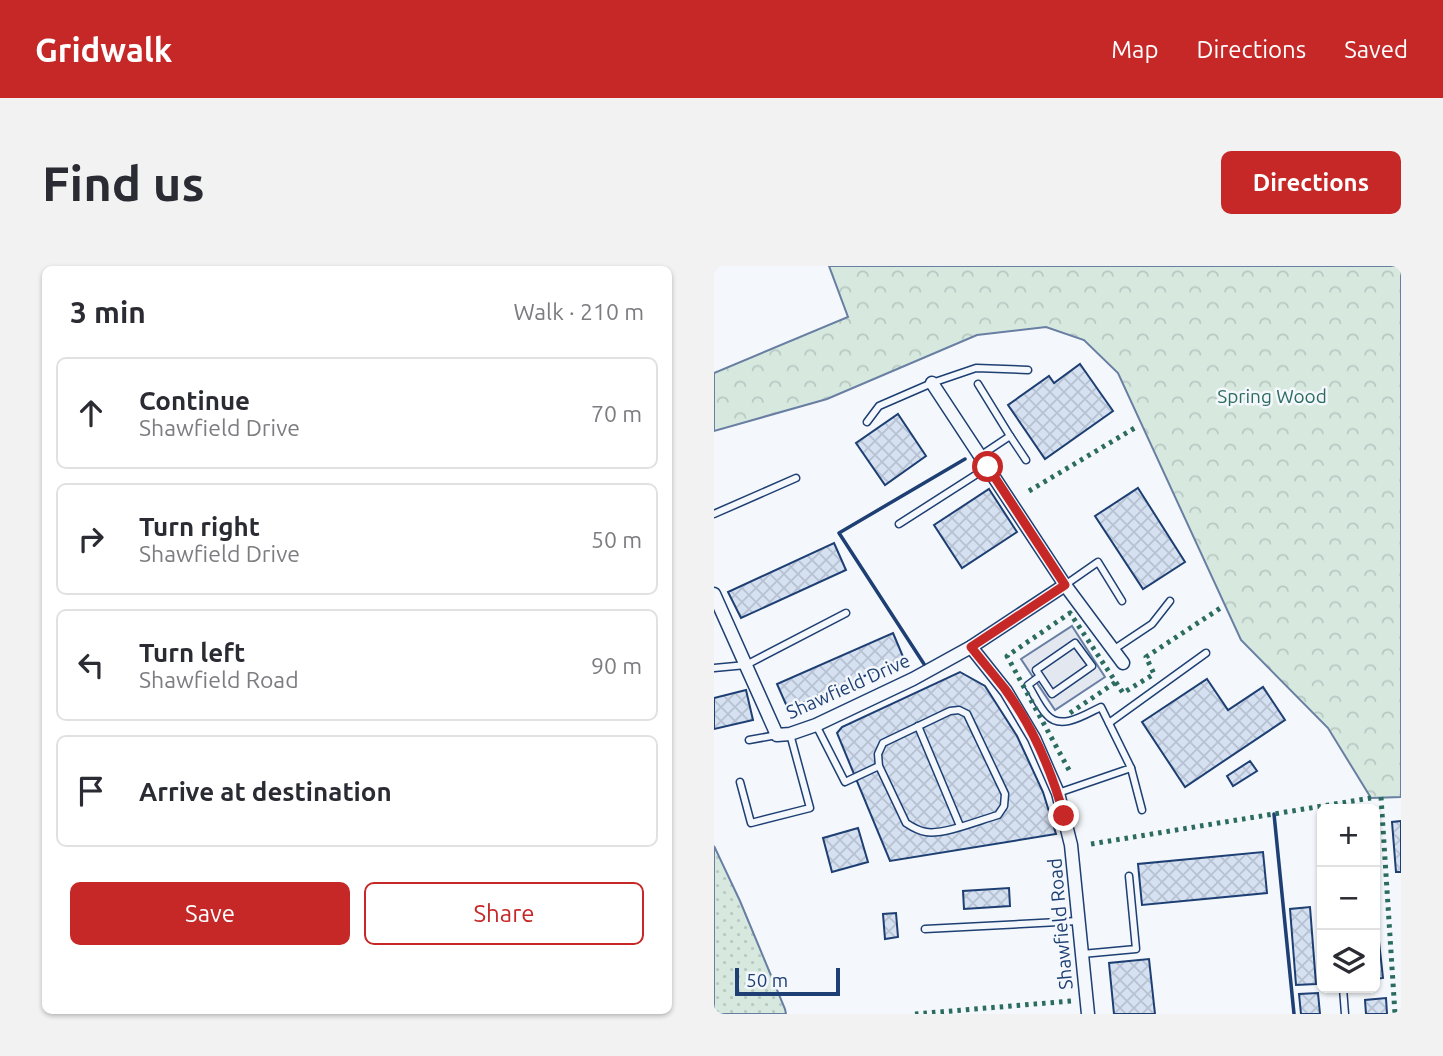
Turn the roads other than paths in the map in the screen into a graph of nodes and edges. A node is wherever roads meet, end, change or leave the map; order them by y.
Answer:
1 (1028, 370) dead end
2 (932, 383) junction
3 (978, 384) dead end
4 (867, 422) dead end
5 (1010, 436) junction
6 (980, 456) junction
7 (1026, 460) dead end
8 (988, 467) junction
9 (796, 478) dead end
10 (714, 514) edge
11 (899, 524) dead end
12 (1065, 585) junction
13 (714, 594) edge
14 (1122, 601) dead end
15 (1170, 601) dead end
16 (846, 613) dead end
17 (971, 647) junction
18 (1113, 650) junction
19 (1206, 653) dead end
20 (1122, 663) dead end
21 (746, 665) junction
22 (714, 668) edge
23 (1040, 676) junction
24 (1109, 723) junction
25 (816, 725) junction
26 (918, 726) junction
27 (790, 734) junction
28 (777, 735) junction
29 (750, 740) dead end
30 (879, 766) junction
31 (1131, 768) junction
32 (740, 782) dead end
33 (1058, 793) junction
34 (1142, 810) dead end
35 (960, 826) junction
36 (1129, 876) dead end
37 (1080, 921) junction
38 (925, 929) dead end
39 (1082, 954) junction
40 (1343, 993) edge
41 (1087, 1014) edge
42 (1345, 1014) edge

1 - 2 lane
2 - 4 lane
2 - 6 street
3 - 5 lane
5 - 6 lane
5 - 7 lane
6 - 8 street
8 - 11 lane
8 - 12 street
9 - 10 lane
12 - 14 lane
12 - 17 street, Shawfield Drive
12 - 18 street
13 - 21 street, Shawfield Drive
15 - 18 lane
16 - 21 lane
17 - 25 street, Shawfield Drive
17 - 33 street, Shawfield Road
18 - 20 street
19 - 24 lane
21 - 22 lane
21 - 28 street, Shawfield Drive
23 - 23 lane
23 - 24 lane
24 - 31 lane
25 - 27 street, Shawfield Drive
25 - 30 lane
26 - 30 lane
26 - 35 lane
26 - 35 lane
27 - 28 street, Shawfield Drive
27 - 32 lane
28 - 29 lane
30 - 35 lane
31 - 33 lane
31 - 34 lane
33 - 37 street, Shawfield Road
36 - 39 lane
37 - 38 lane
37 - 39 street, Shawfield Road
39 - 41 street, Shawfield Road
40 - 42 lane

